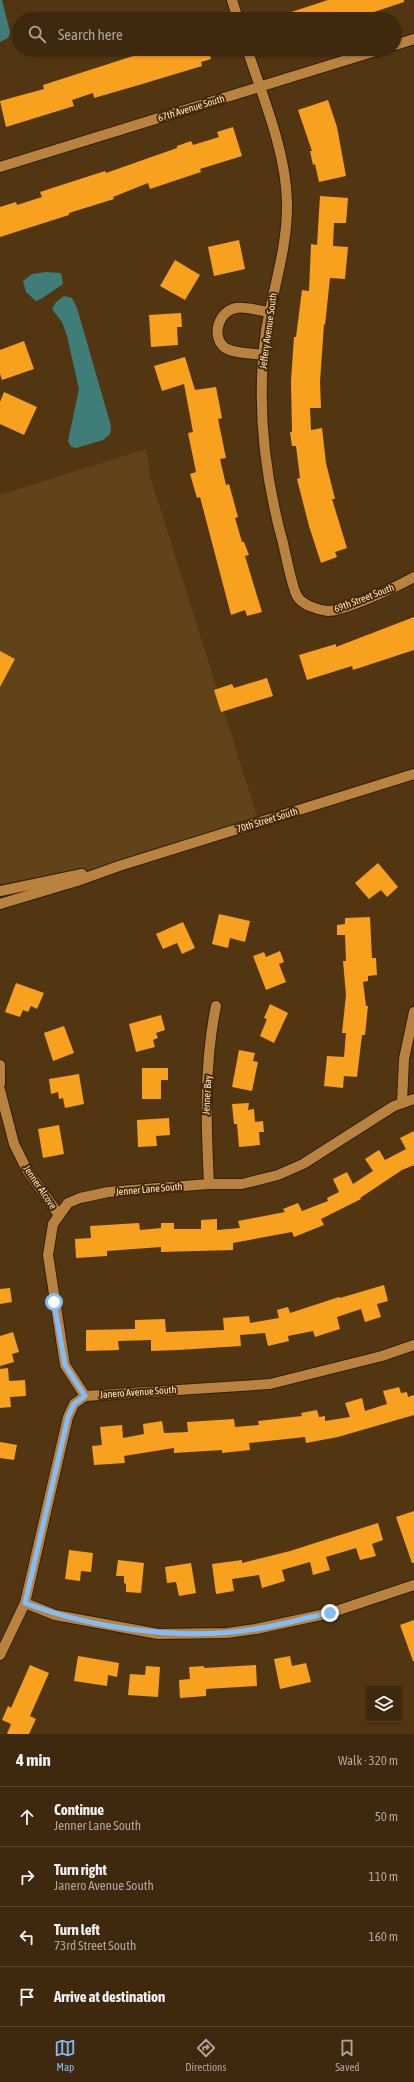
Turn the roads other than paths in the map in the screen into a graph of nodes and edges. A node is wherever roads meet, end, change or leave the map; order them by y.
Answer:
1 (232, 0) edge
2 (236, 12) edge
3 (414, 39) edge
4 (402, 43) edge
5 (249, 56) edge
6 (360, 56) edge
7 (260, 87) junction
8 (0, 168) edge
9 (269, 312) junction
10 (263, 355) junction
11 (414, 576) edge
12 (312, 608) joint
13 (414, 774) edge
14 (120, 866) junction
15 (0, 891) edge
16 (0, 904) edge
17 (216, 1006) dead end
18 (414, 1012) edge
19 (0, 1065) edge
20 (0, 1084) edge
21 (0, 1090) edge
22 (414, 1099) edge
23 (402, 1103) junction
24 (209, 1184) junction
25 (59, 1215) junction
26 (414, 1345) edge
27 (85, 1396) junction
28 (414, 1585) edge
29 (25, 1603) junction
30 (0, 1655) edge

1 - 2 street
3 - 4 street
5 - 7 street, Jeffery Avenue South
6 - 7 street, 67th Avenue South
7 - 8 street, 67th Avenue South
7 - 9 street, Jeffery Avenue South
9 - 10 street, Jeffery Avenue South
9 - 10 street
10 - 12 street, Jeffery Avenue South
11 - 12 street, 69th Street South
13 - 14 street, 70th Street South
14 - 15 street, 70th Street South
14 - 16 street, 70th Street South
17 - 24 street, Jenner Bay
18 - 23 street
19 - 20 street
21 - 25 street, Jenner Alcove
22 - 23 street, Jenner Lane South
23 - 24 street, Jenner Lane South
24 - 25 street, Jenner Lane South
25 - 27 street, Jenner Lane South
26 - 27 street, Janero Avenue South
27 - 29 street, Janero Avenue South
28 - 29 street
29 - 30 street, Janero Avenue South

